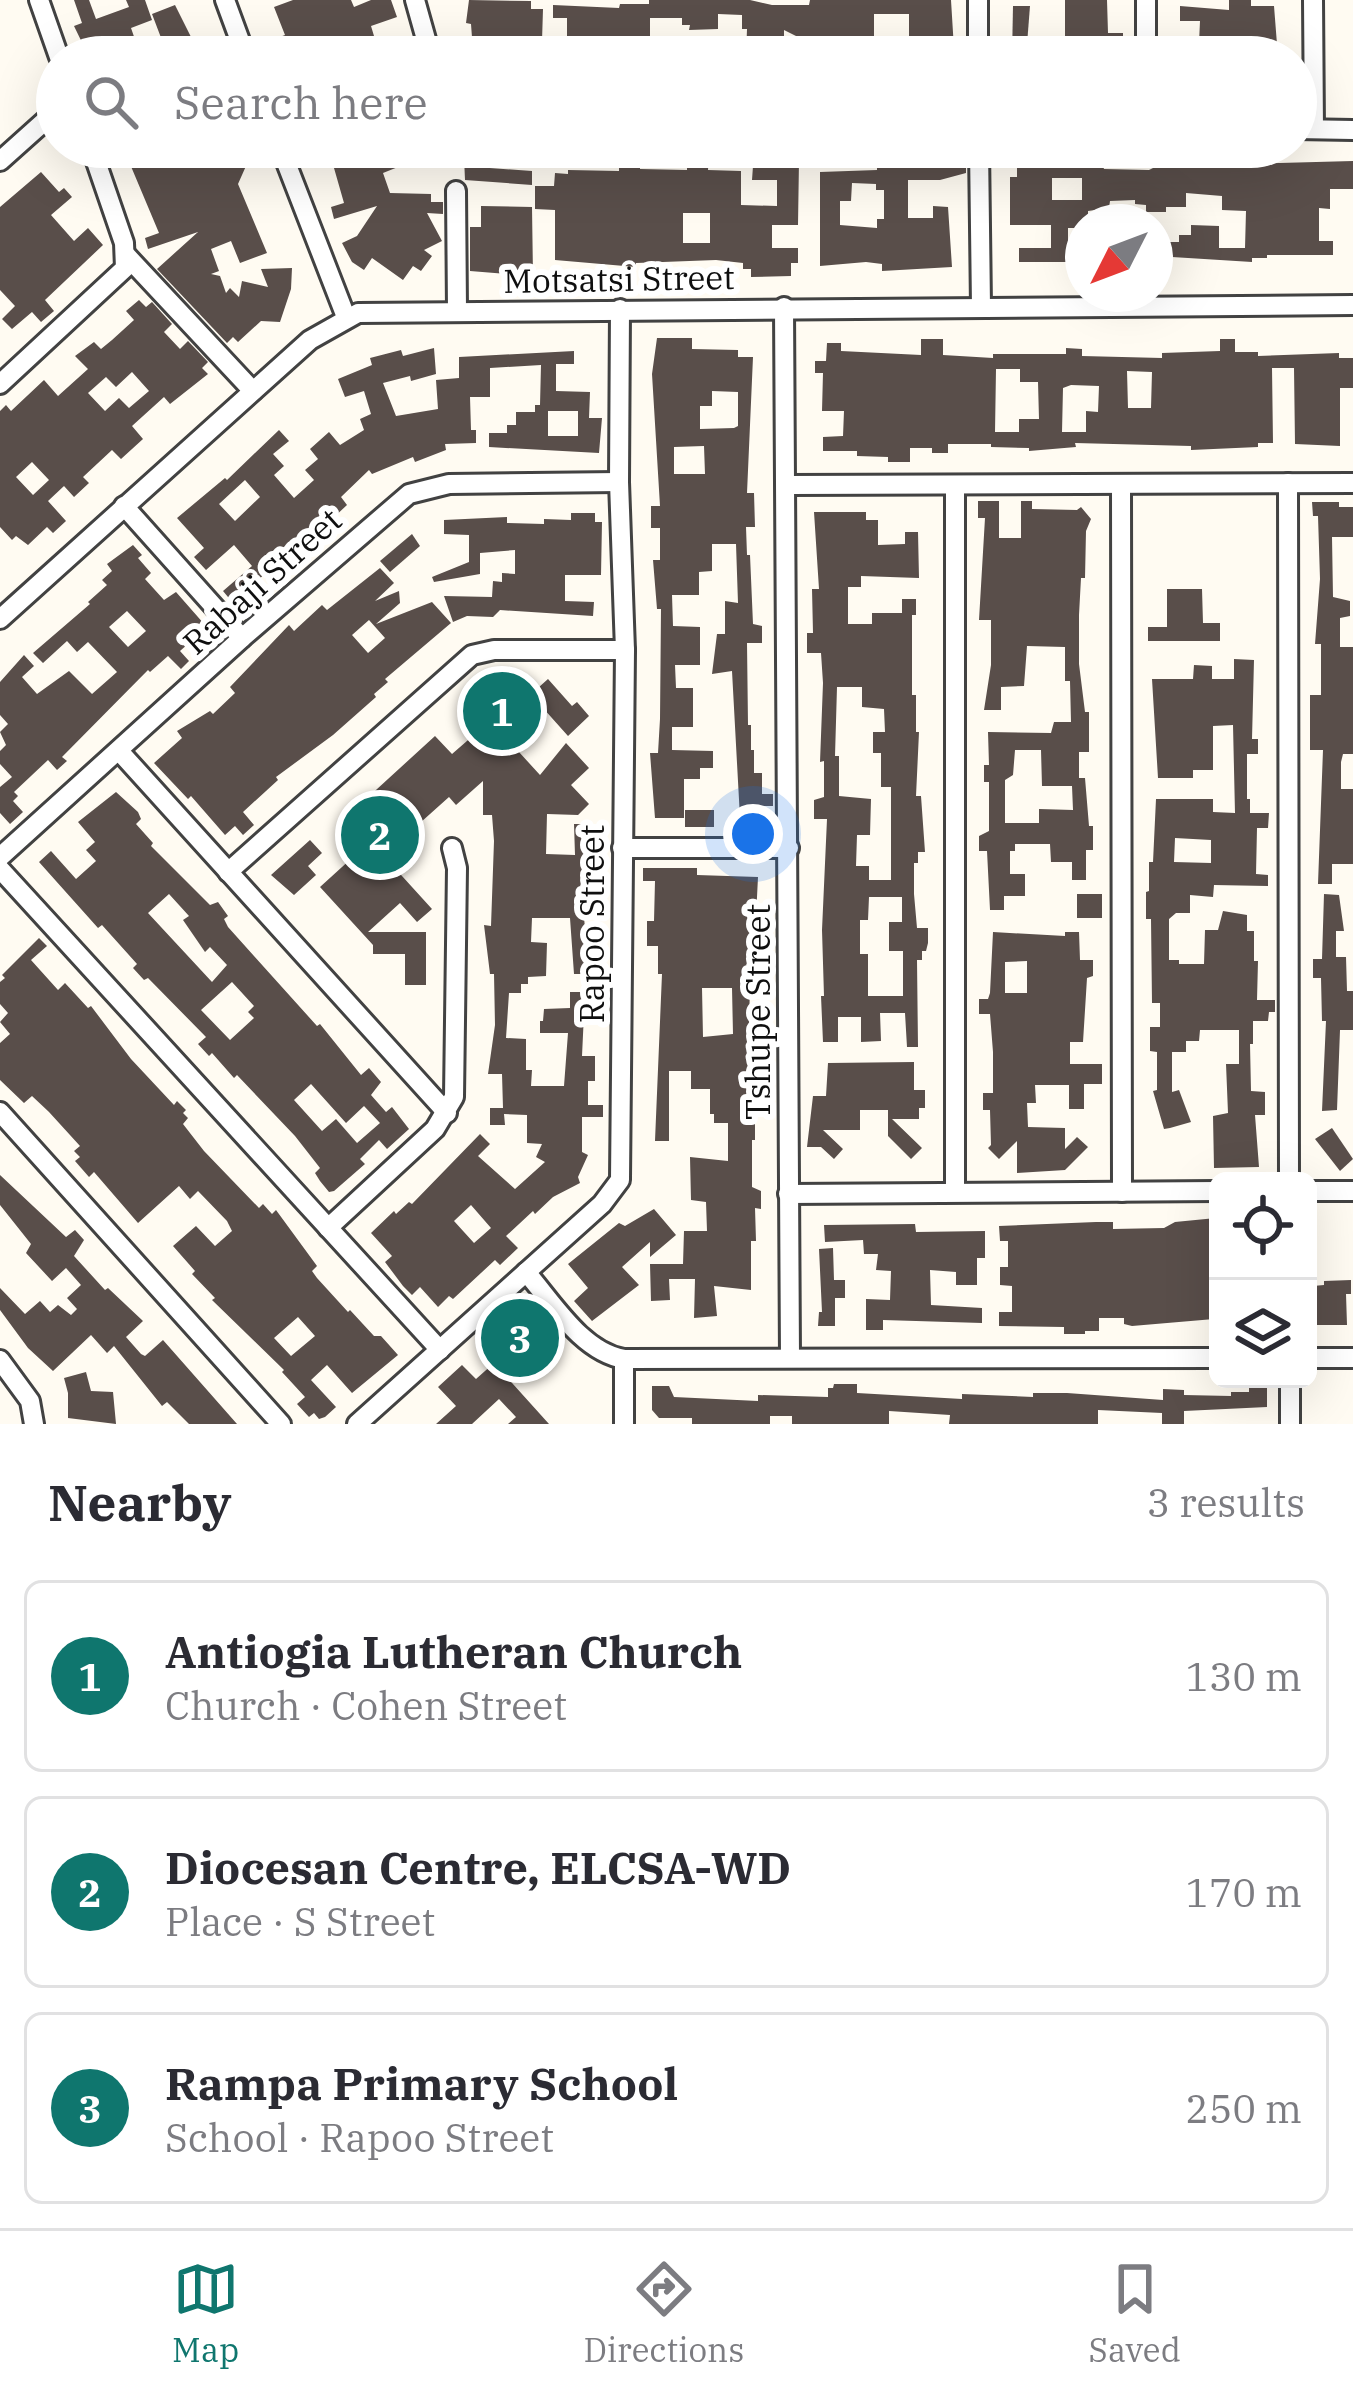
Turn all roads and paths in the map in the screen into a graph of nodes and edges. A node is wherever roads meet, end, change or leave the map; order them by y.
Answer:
1 (38, 0) edge
2 (224, 0) edge
3 (415, 0) edge
4 (977, 0) edge
5 (1145, 0) edge
6 (1313, 0) edge
7 (51, 36) edge
8 (238, 36) edge
9 (425, 36) edge
10 (978, 36) edge
11 (1146, 36) edge
12 (1311, 36) edge
13 (36, 129) edge
14 (1317, 129) edge
15 (1353, 130) edge
16 (0, 161) edge
17 (98, 168) edge
18 (288, 168) edge
19 (979, 168) edge
20 (456, 191) dead end
21 (127, 255) junction
22 (327, 274) junction
23 (1353, 305) edge
24 (784, 307) junction
25 (981, 307) junction
26 (620, 308) junction
27 (388, 310) junction
28 (457, 310) junction
29 (340, 321) junction
30 (310, 340) junction
31 (0, 384) edge
32 (253, 391) junction
33 (619, 482) junction
34 (1288, 482) junction
35 (1353, 483) edge
36 (788, 484) junction
37 (1121, 484) junction
38 (955, 487) junction
39 (124, 506) junction
40 (0, 620) edge
41 (242, 638) junction
42 (625, 650) junction
43 (120, 752) junction
44 (452, 848) dead end
45 (622, 848) junction
46 (789, 848) junction
47 (0, 857) edge
48 (0, 869) edge
49 (228, 872) junction
50 (0, 1112) edge
51 (447, 1113) junction
52 (1289, 1172) edge
53 (955, 1191) junction
54 (1209, 1191) edge
55 (1317, 1191) edge
56 (1353, 1191) edge
57 (1122, 1192) junction
58 (788, 1194) junction
59 (328, 1228) junction
60 (526, 1272) junction
61 (440, 1350) junction
62 (790, 1358) junction
63 (1209, 1358) edge
64 (1317, 1358) edge
65 (1353, 1358) edge
66 (624, 1359) junction
67 (0, 1360) edge
68 (1290, 1388) edge
69 (34, 1424) edge
70 (281, 1424) edge
71 (357, 1424) edge
72 (625, 1424) edge
73 (1290, 1424) edge

1 - 7 street
2 - 8 street
3 - 9 street
4 - 10 street
5 - 11 street
6 - 12 street
13 - 16 street
14 - 15 street
17 - 21 street
18 - 22 street
19 - 25 street
20 - 28 street
21 - 31 street
21 - 32 street
22 - 27 street
22 - 29 street
22 - 30 street
23 - 25 street, Motsatsi Street
24 - 25 street, Motsatsi Street
24 - 26 street, Motsatsi Street
24 - 36 street, Tshupe Street
26 - 28 street, Motsatsi Street
26 - 33 street, Rapoo Street
27 - 28 street, Motsatsi Street
27 - 29 street, Motsatsi Street
29 - 30 street, Motsatsi Street
30 - 32 street, Motsatsi Street
32 - 39 street, Motsatsi Street
33 - 41 street, Rabaji Street
33 - 42 street, Rapoo Street
34 - 35 street
34 - 37 street
34 - 52 street
36 - 38 street
36 - 46 street, Tshupe Street
37 - 38 street
37 - 57 street
38 - 53 street
39 - 40 street, Motsatsi Street
39 - 41 street
41 - 43 street, Rabaji Street
42 - 45 street, Rapoo Street
42 - 49 street
43 - 47 street, Rabaji Street
43 - 49 street
44 - 51 street
45 - 46 street
45 - 60 street, Rapoo Street
46 - 58 street, Tshupe Street
48 - 59 street
49 - 51 street
50 - 70 street
51 - 59 street
53 - 57 street
53 - 58 street
54 - 57 street
55 - 56 street
58 - 62 street, Tshupe Street
59 - 61 street
60 - 61 street, Rapoo Street
60 - 66 street
61 - 71 street, Rapoo Street
62 - 63 street
62 - 66 street
64 - 65 street
66 - 72 street
67 - 69 street
68 - 73 street

